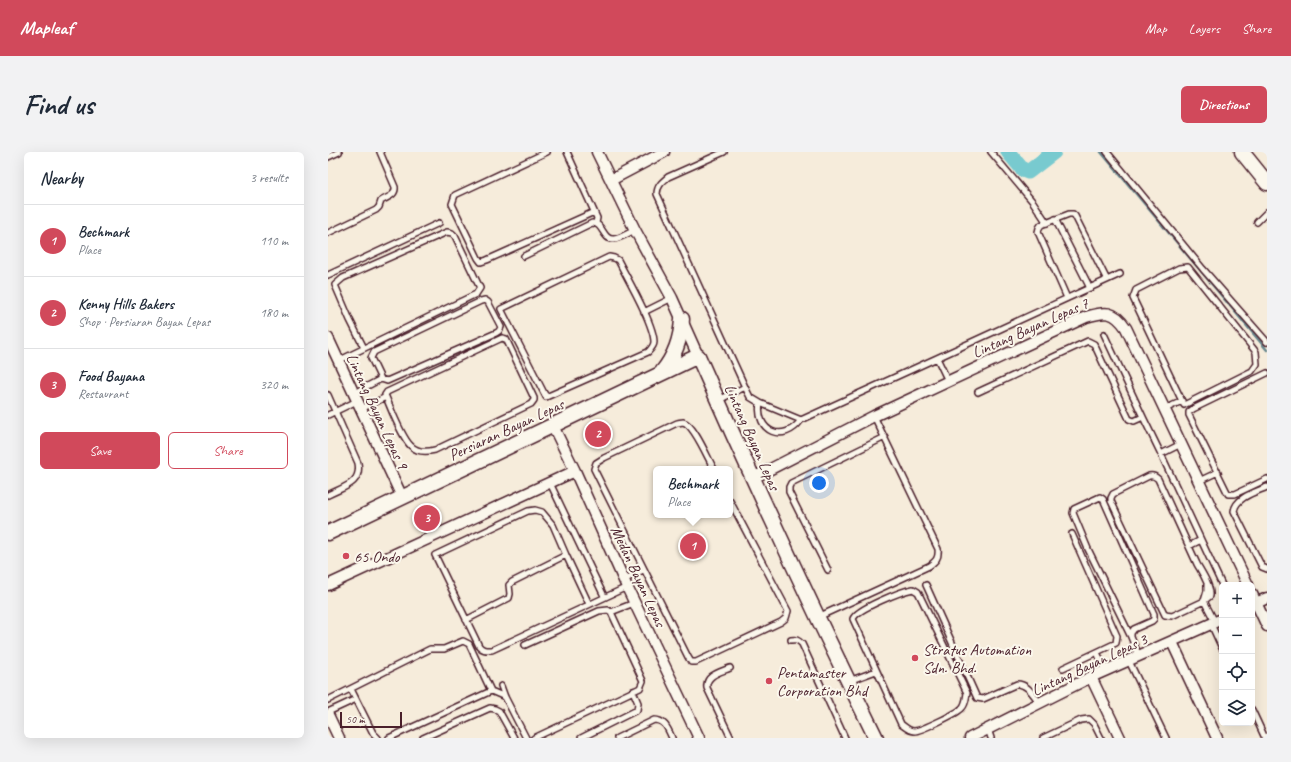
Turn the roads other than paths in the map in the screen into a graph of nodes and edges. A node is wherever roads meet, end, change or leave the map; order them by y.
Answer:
1 (339, 152) edge
2 (380, 152) edge
3 (547, 152) edge
4 (567, 152) edge
5 (597, 152) edge
6 (664, 152) edge
7 (724, 152) edge
8 (991, 152) edge
9 (1106, 152) edge
10 (1242, 152) edge
11 (328, 158) edge
12 (611, 180) junction
13 (1267, 183) edge
14 (594, 212) junction
15 (1267, 212) edge
16 (1055, 219) junction
17 (1257, 222) dead end
18 (439, 223) dead end
19 (596, 223) junction
20 (1047, 223) junction
21 (635, 230) junction
22 (328, 233) edge
23 (524, 256) dead end
24 (328, 274) edge
25 (1120, 274) dead end
26 (1106, 280) junction
27 (1090, 288) junction
28 (672, 298) junction
29 (1067, 298) junction
30 (644, 312) junction
31 (682, 319) junction
32 (1104, 334) dead end
33 (328, 338) edge
34 (1267, 342) edge
35 (364, 348) junction
36 (698, 356) junction
37 (937, 358) junction
38 (338, 360) junction
39 (1267, 373) edge
40 (661, 374) junction
41 (381, 379) junction
42 (948, 381) junction
43 (746, 387) junction
44 (978, 392) dead end
45 (328, 395) edge
46 (386, 398) junction
47 (357, 401) junction
48 (718, 401) junction
49 (1182, 401) junction
50 (760, 404) junction
51 (1165, 409) junction
52 (335, 412) junction
53 (328, 415) edge
54 (874, 416) junction
55 (1143, 417) junction
56 (801, 420) junction
57 (553, 426) junction
58 (885, 437) junction
59 (1181, 444) junction
60 (1161, 454) junction
61 (712, 466) edge
62 (575, 471) junction
63 (1218, 472) junction
64 (753, 478) junction
65 (1267, 478) edge
66 (1199, 481) junction
67 (550, 483) junction
68 (1267, 487) edge
69 (328, 495) edge
70 (402, 497) junction
71 (733, 507) edge
72 (328, 533) edge
73 (1072, 534) dead end
74 (1201, 540) junction
75 (1189, 546) junction
76 (566, 555) junction
77 (1267, 569) edge
78 (643, 570) junction
79 (828, 570) dead end
80 (1221, 582) edge
81 (1247, 582) edge
82 (625, 583) junction
83 (328, 585) edge
84 (926, 585) dead end
85 (604, 596) junction
86 (1267, 598) edge
87 (1255, 600) edge
88 (1204, 601) junction
89 (634, 603) junction
90 (589, 604) junction
91 (1255, 604) edge
92 (611, 612) junction
93 (817, 617) junction
94 (466, 620) junction
95 (1216, 622) edge
96 (1267, 626) edge
97 (1130, 635) junction
98 (1219, 635) edge
99 (791, 640) dead end
100 (1172, 642) junction
101 (525, 645) dead end
102 (1097, 652) junction
103 (1139, 656) junction
104 (1129, 661) junction
105 (730, 668) dead end
106 (1063, 668) dead end
107 (876, 670) junction
108 (1106, 671) junction
109 (1091, 678) junction
110 (848, 682) junction
111 (502, 686) dead end
112 (351, 689) junction
113 (491, 691) junction
114 (633, 691) junction
115 (505, 698) junction
116 (356, 699) junction
117 (328, 700) edge
118 (1040, 703) junction
119 (328, 712) edge
120 (328, 715) edge
121 (1255, 716) edge
122 (990, 734) edge
123 (339, 738) edge
124 (378, 738) edge
125 (388, 738) edge
126 (424, 738) edge
127 (514, 738) edge
128 (526, 738) edge
129 (534, 738) edge
130 (581, 738) edge
131 (617, 738) edge
132 (672, 738) edge
133 (699, 738) edge
134 (731, 738) edge
135 (845, 738) edge
136 (876, 738) edge
137 (970, 738) edge
138 (1043, 738) edge
139 (1102, 738) edge
140 (1120, 738) edge
141 (1166, 738) edge
142 (1216, 738) edge
143 (1265, 738) edge

1 - 11 lane
2 - 22 lane
3 - 14 lane
4 - 14 lane
5 - 12 street, Lintang Bayan Lepas
6 - 12 street
7 - 43 lane
8 - 20 lane
9 - 34 lane
10 - 13 street
12 - 21 street, Lintang Bayan Lepas
14 - 19 lane
15 - 17 lane
16 - 20 lane
16 - 26 lane
16 - 27 lane
18 - 24 lane
19 - 21 lane
19 - 23 lane
20 - 29 lane
21 - 28 street, Lintang Bayan Lepas
25 - 26 lane
26 - 27 lane
27 - 29 lane
28 - 30 lane
28 - 31 street, Lintang Bayan Lepas
29 - 37 lane
30 - 30 lane
31 - 36 street, Lintang Bayan Lepas
31 - 40 street
32 - 55 lane
33 - 38 street, Lintang Bayan Lepas 9
35 - 35 lane
35 - 38 lane
36 - 40 street, Persiaran Bayan Lepas
36 - 48 street, Lintang Bayan Lepas
37 - 42 lane
37 - 56 lane
38 - 47 street, Lintang Bayan Lepas 9
39 - 63 lane
40 - 57 street, Persiaran Bayan Lepas
41 - 41 lane
41 - 47 lane
42 - 51 street, Lintang Bayan Lepas 7
42 - 54 street, Lintang Bayan Lepas 7
43 - 48 lane
43 - 50 lane
44 - 55 lane
45 - 52 lane
46 - 46 lane
46 - 47 lane
47 - 52 lane
47 - 70 street, Lintang Bayan Lepas 9
48 - 64 street, Lintang Bayan Lepas
49 - 49 lane
49 - 51 lane
50 - 56 lane
50 - 56 lane
51 - 59 street, Lintang Bayan Lepas 7
52 - 53 lane
52 - 69 lane
54 - 58 lane
54 - 64 street, Lintang Bayan Lepas 7
55 - 60 lane
57 - 62 street, Medan Bayan Lepas
57 - 70 street, Persiaran Bayan Lepas
58 - 79 lane
58 - 93 lane
59 - 60 lane
59 - 66 street, Lintang Bayan Lepas 7
60 - 74 lane
61 - 78 lane
62 - 67 street
62 - 82 street, Medan Bayan Lepas
63 - 65 lane
63 - 66 lane
64 - 93 street, Lintang Bayan Lepas
66 - 81 street, Lintang Bayan Lepas 7
67 - 83 street
67 - 85 lane
68 - 77 lane
70 - 72 street, Persiaran Bayan Lepas
71 - 78 lane
73 - 102 lane
74 - 75 lane
74 - 80 lane
75 - 88 lane
75 - 88 lane
76 - 90 lane
76 - 94 lane
76 - 94 lane
78 - 82 lane
82 - 85 lane
82 - 89 street, Medan Bayan Lepas
84 - 118 lane
85 - 90 lane
86 - 87 street
88 - 95 lane
89 - 92 lane
89 - 133 street, Medan Bayan Lepas
90 - 94 lane
91 - 96 street
92 - 101 lane
92 - 114 lane
93 - 110 street, Lintang Bayan Lepas
95 - 98 lane
95 - 100 street, Lintang Bayan Lepas 3
97 - 97 lane
97 - 103 lane
99 - 135 lane
100 - 103 street, Lintang Bayan Lepas 3
100 - 142 street
102 - 106 lane
102 - 108 lane
103 - 104 street, Lintang Bayan Lepas 3
104 - 108 street, Lintang Bayan Lepas 3
104 - 141 lane
105 - 134 lane
107 - 107 lane
107 - 110 lane
108 - 109 street, Lintang Bayan Lepas 3
109 - 118 street, Lintang Bayan Lepas 3
109 - 140 street
110 - 136 street, Lintang Bayan Lepas
111 - 115 lane
112 - 113 lane
112 - 116 lane
112 - 117 lane
113 - 115 lane
113 - 125 lane
114 - 129 lane
114 - 130 lane
115 - 128 lane
116 - 119 lane
116 - 124 lane
118 - 122 street, Lintang Bayan Lepas 3
120 - 123 street
121 - 143 lane
122 - 137 street, Lintang Bayan Lepas 3
126 - 127 lane
131 - 132 lane
138 - 139 lane

